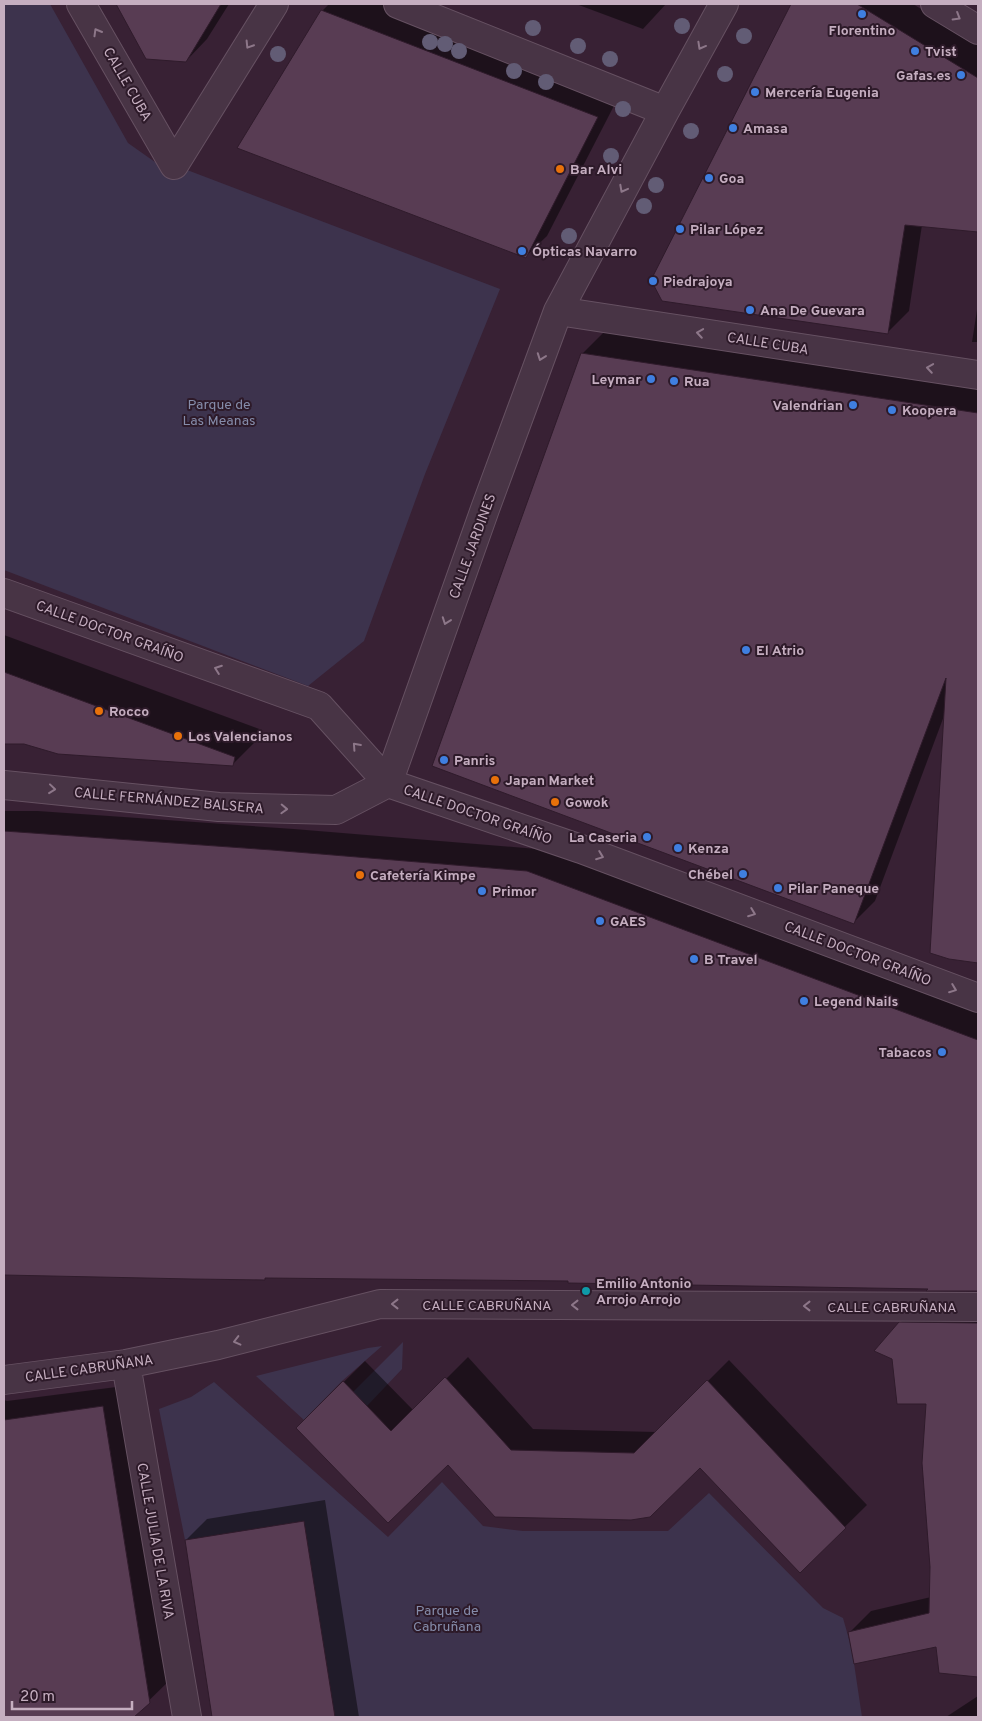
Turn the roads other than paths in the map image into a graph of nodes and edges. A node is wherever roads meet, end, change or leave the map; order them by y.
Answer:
1 (81, 4) edge
2 (274, 4) edge
3 (398, 4) edge
4 (724, 4) edge
5 (935, 4) edge
6 (978, 30) edge
7 (665, 111) junction
8 (558, 311) junction
9 (978, 375) edge
10 (4, 593) edge
11 (388, 783) junction
12 (4, 785) edge
13 (978, 998) edge
14 (978, 1307) edge
15 (126, 1364) junction
16 (4, 1380) edge
17 (187, 1717) edge

2 -> 1 street, CALLE CUBA
3 - 7 street
4 -> 7 street, CALLE JARDINES
5 -> 6 street
7 -> 8 street, CALLE JARDINES
9 -> 8 street, CALLE CUBA
8 -> 11 street, CALLE JARDINES
11 -> 10 street, CALLE DOCTOR GRAÍÑO
12 -> 11 street, CALLE FERNÁNDEZ BALSERA
11 -> 13 street, CALLE DOCTOR GRAÍÑO
14 -> 15 street, CALLE CABRUÑANA
15 - 16 street, CALLE CABRUÑANA
15 - 17 street, CALLE JULIA DE LA RIVA

